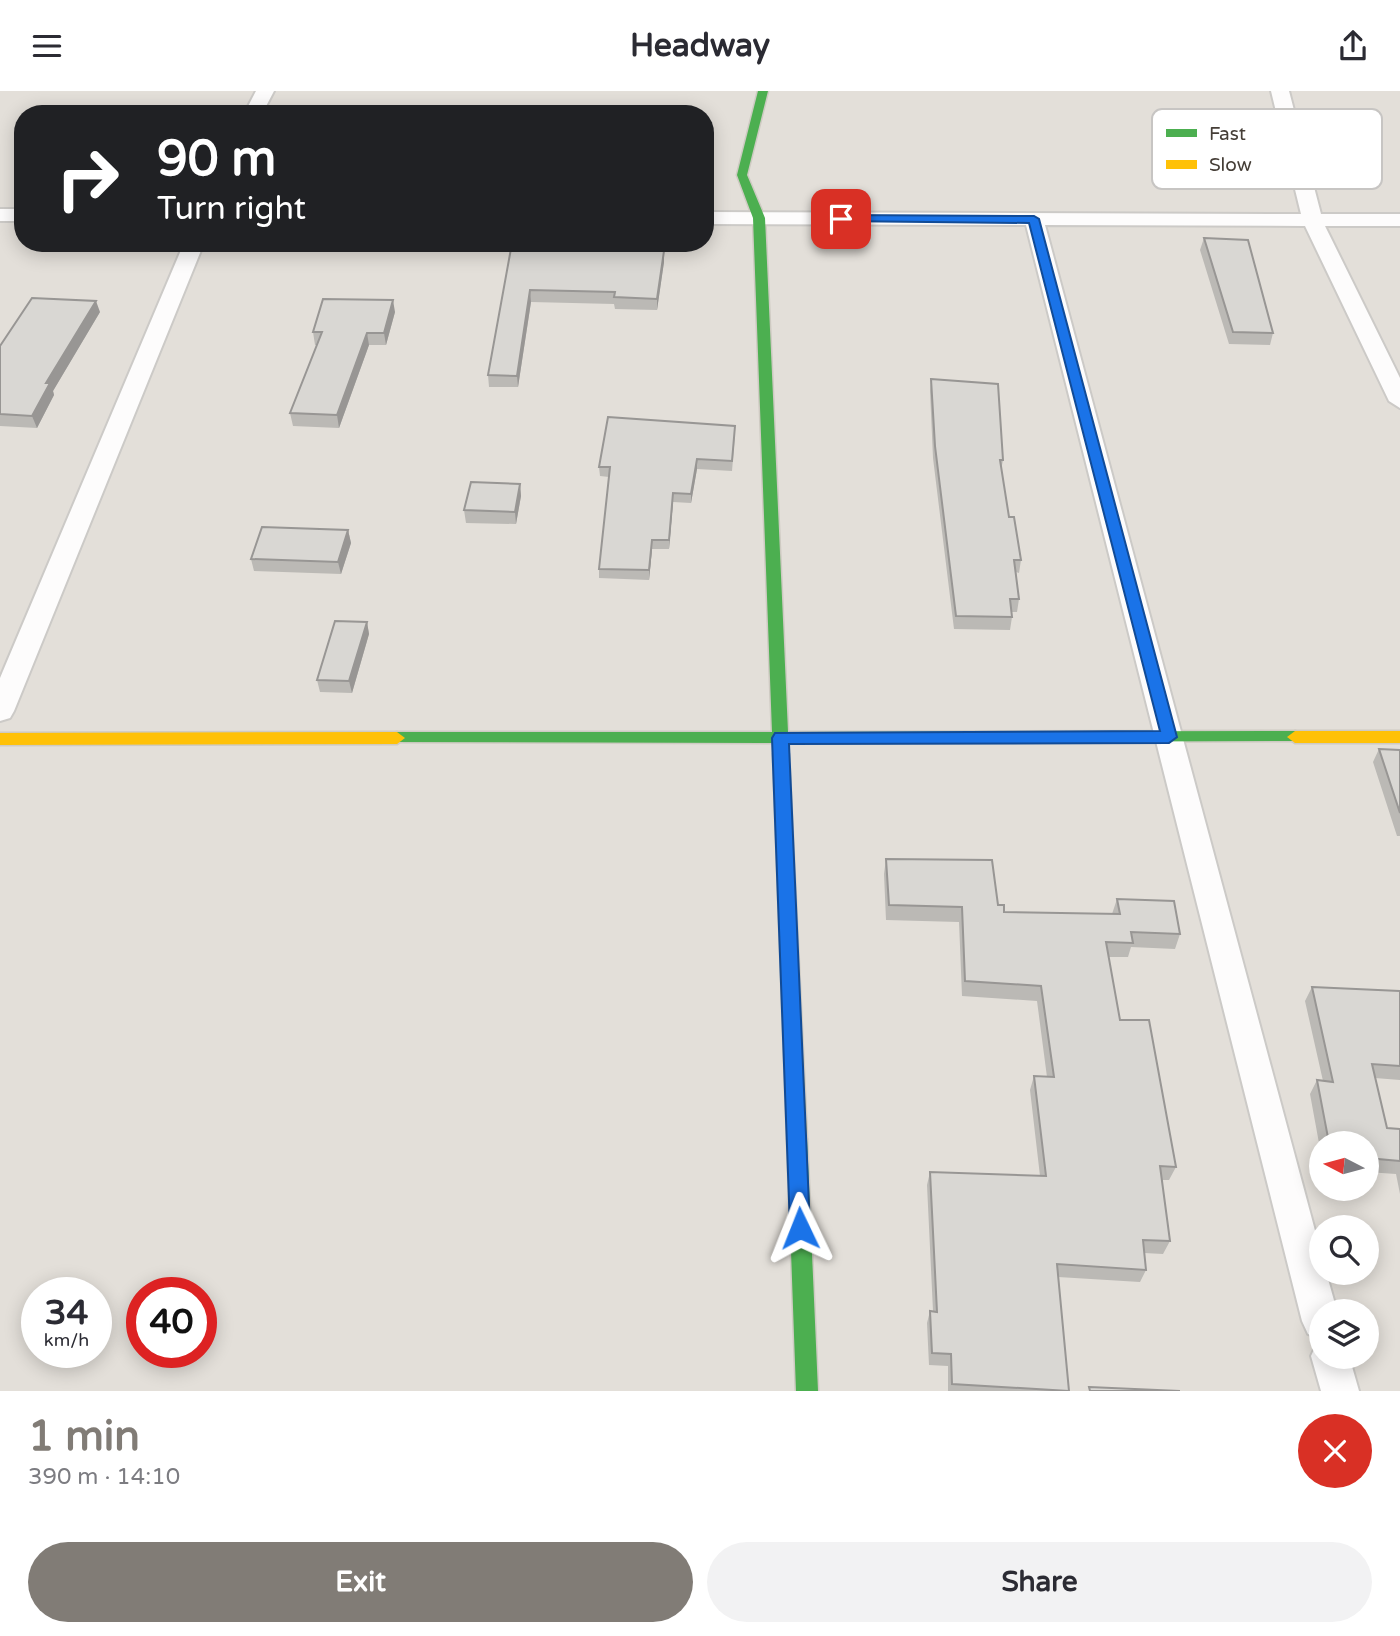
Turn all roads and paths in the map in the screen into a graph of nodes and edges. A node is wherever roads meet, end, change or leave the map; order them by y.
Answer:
1 (763, 91) edge
2 (1280, 91) edge
3 (1285, 109) edge
4 (1305, 189) edge
5 (714, 218) edge
6 (759, 218) junction
7 (1034, 219) junction
8 (1400, 220) edge
9 (1313, 221) junction
10 (190, 252) edge
11 (1400, 401) edge
12 (0, 711) edge
13 (1169, 737) junction
14 (1400, 737) edge
15 (780, 738) junction
16 (0, 739) edge
17 (1315, 1299) edge
18 (1334, 1369) edge
19 (807, 1391) edge
20 (1340, 1391) edge

1 - 6 street
2 - 3 street
4 - 9 street
5 - 6 street
6 - 7 street
6 - 15 street
7 - 9 street
7 - 13 street
8 - 9 street
9 - 11 street
10 - 12 street
13 - 14 street
13 - 15 street
13 - 17 street
15 - 16 street
15 - 19 street
18 - 20 street

